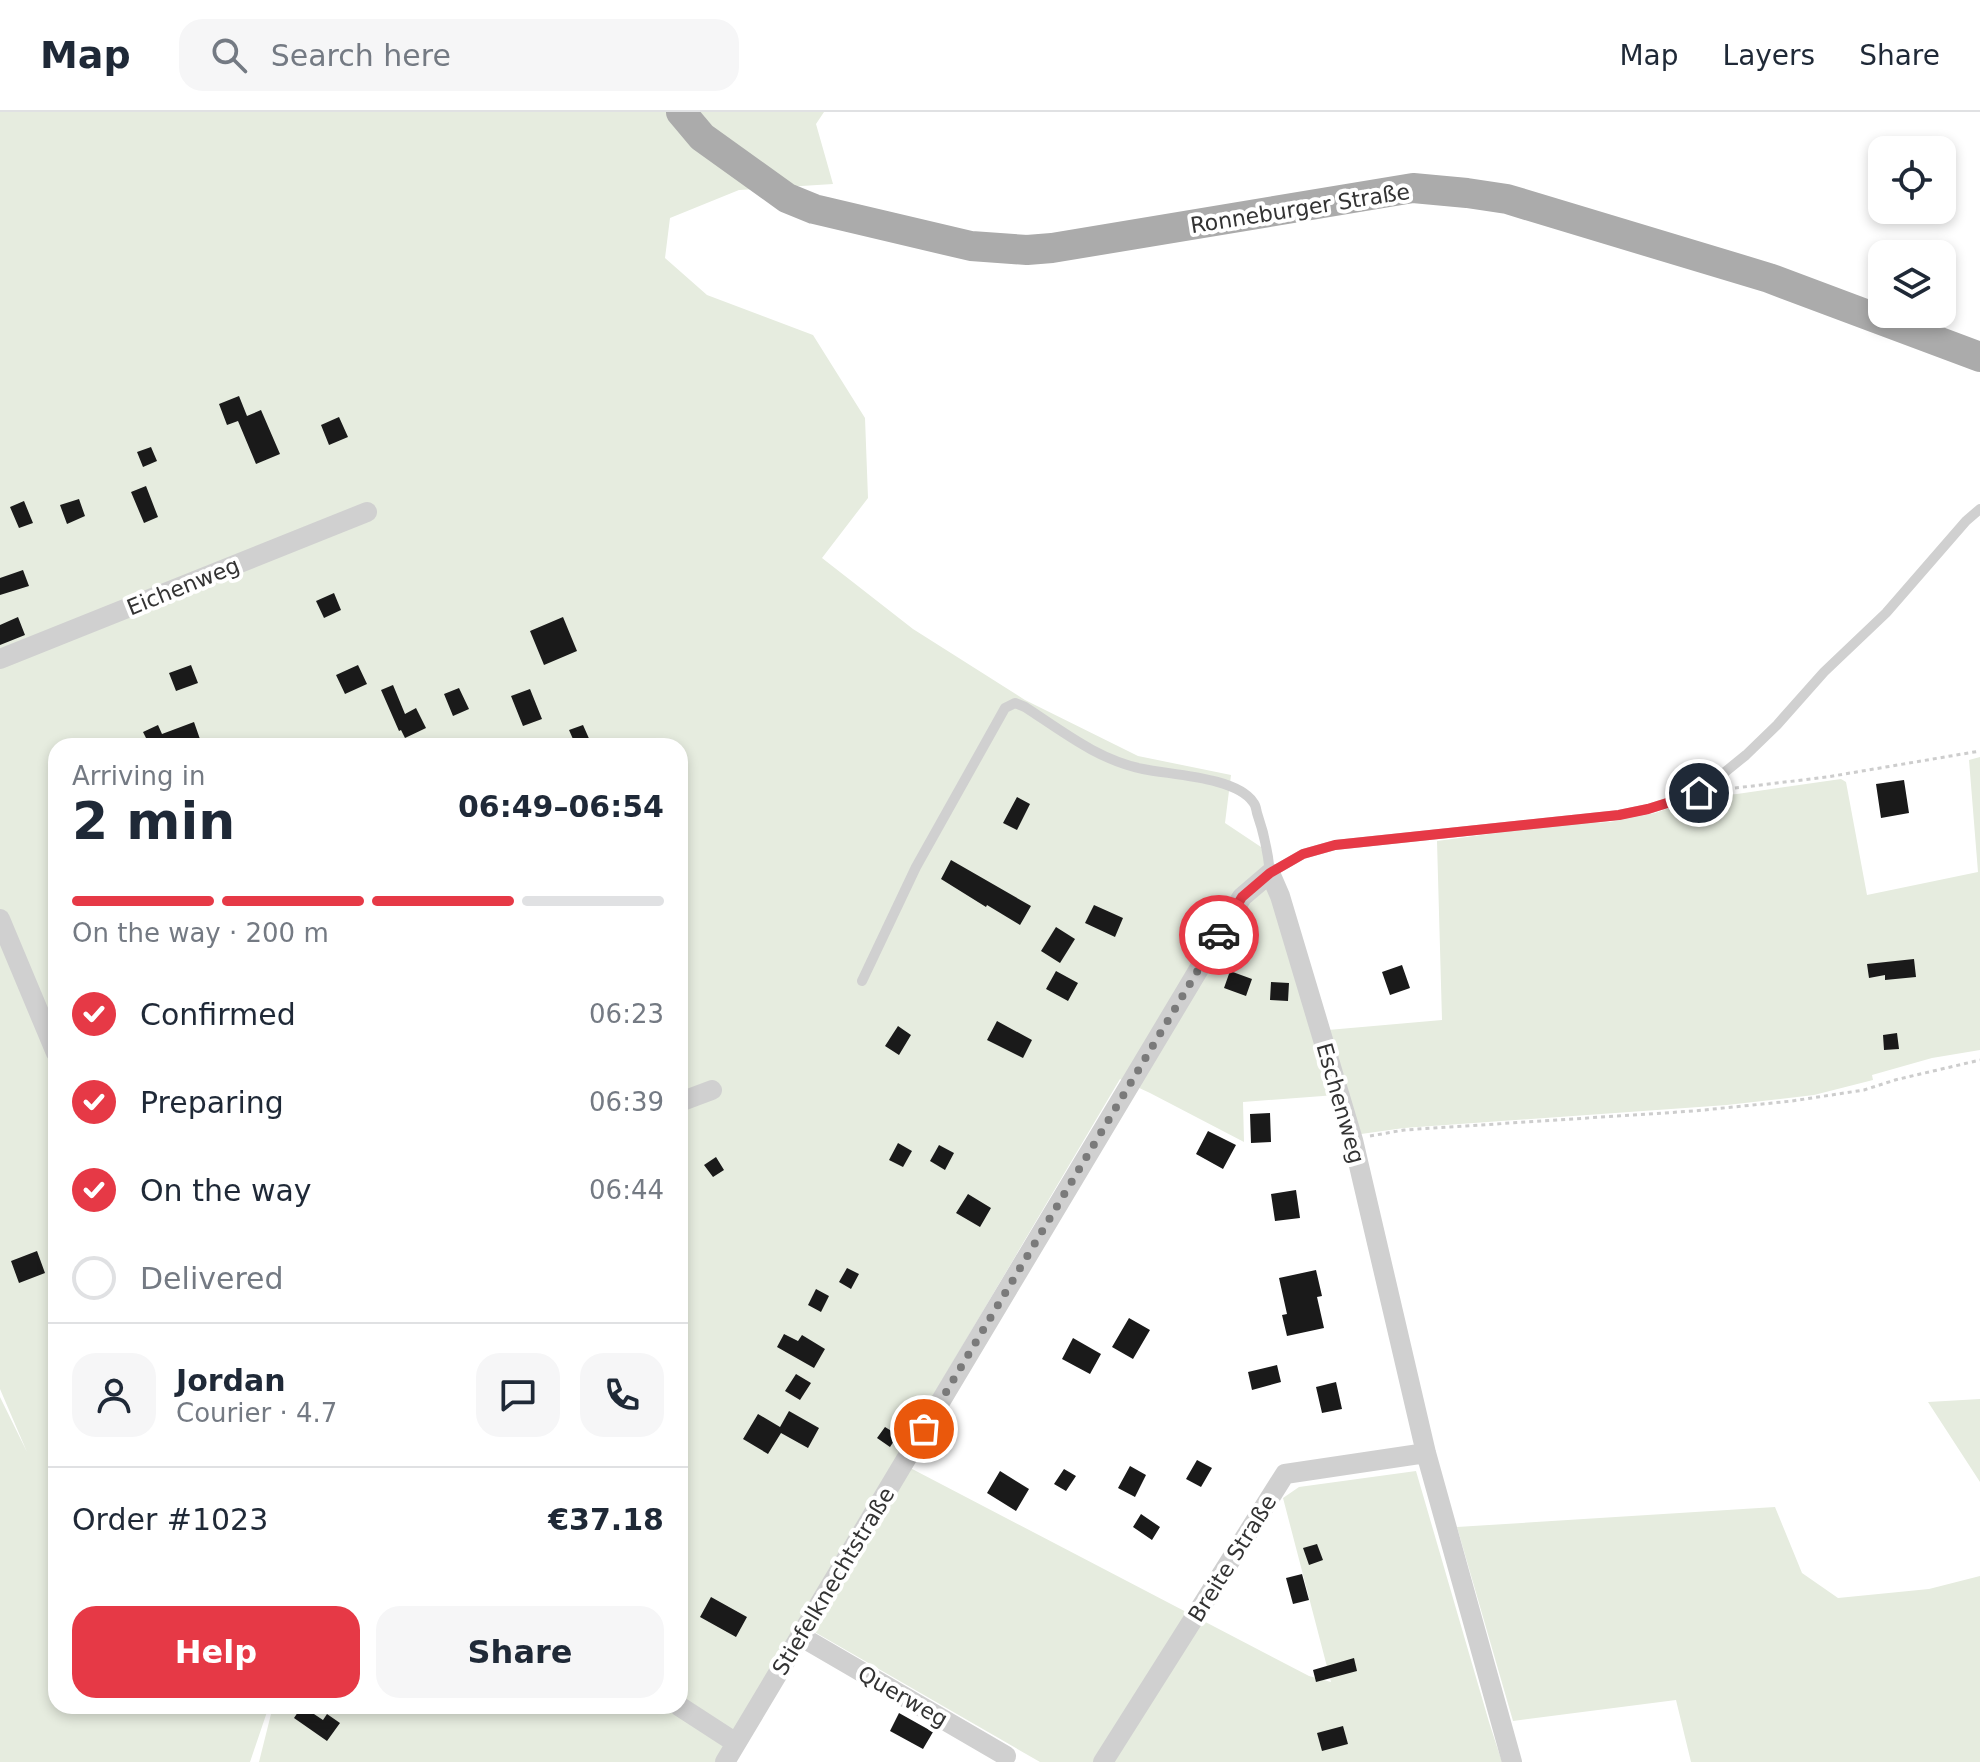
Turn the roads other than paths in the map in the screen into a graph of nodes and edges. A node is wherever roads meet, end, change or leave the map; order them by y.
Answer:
1 (681, 112) edge
2 (1980, 357) edge
3 (1980, 509) edge
4 (367, 512) dead end
5 (0, 659) edge
6 (1270, 873) junction
7 (0, 919) edge
8 (862, 981) dead end
9 (47, 1006) edge
10 (712, 1090) dead end
11 (688, 1099) edge
12 (1426, 1453) junction
13 (800, 1636) junction
14 (688, 1712) edge
15 (736, 1743) junction
16 (1006, 1756) dead end
17 (725, 1762) edge
18 (1103, 1762) edge
19 (1512, 1762) edge

1 - 2 main road, Ronneburger Straße
3 - 6 lane
4 - 5 street, Eichenweg
6 - 8 lane
6 - 12 street, Eschenweg
6 - 13 street, Stiefelknechtstraße
7 - 9 street
10 - 11 street
12 - 18 street, Breite Straße
12 - 19 street, Eschenweg
13 - 15 street, Stiefelknechtstraße
13 - 16 street, Querweg
14 - 15 street
15 - 17 street, Stiefelknechtstraße

